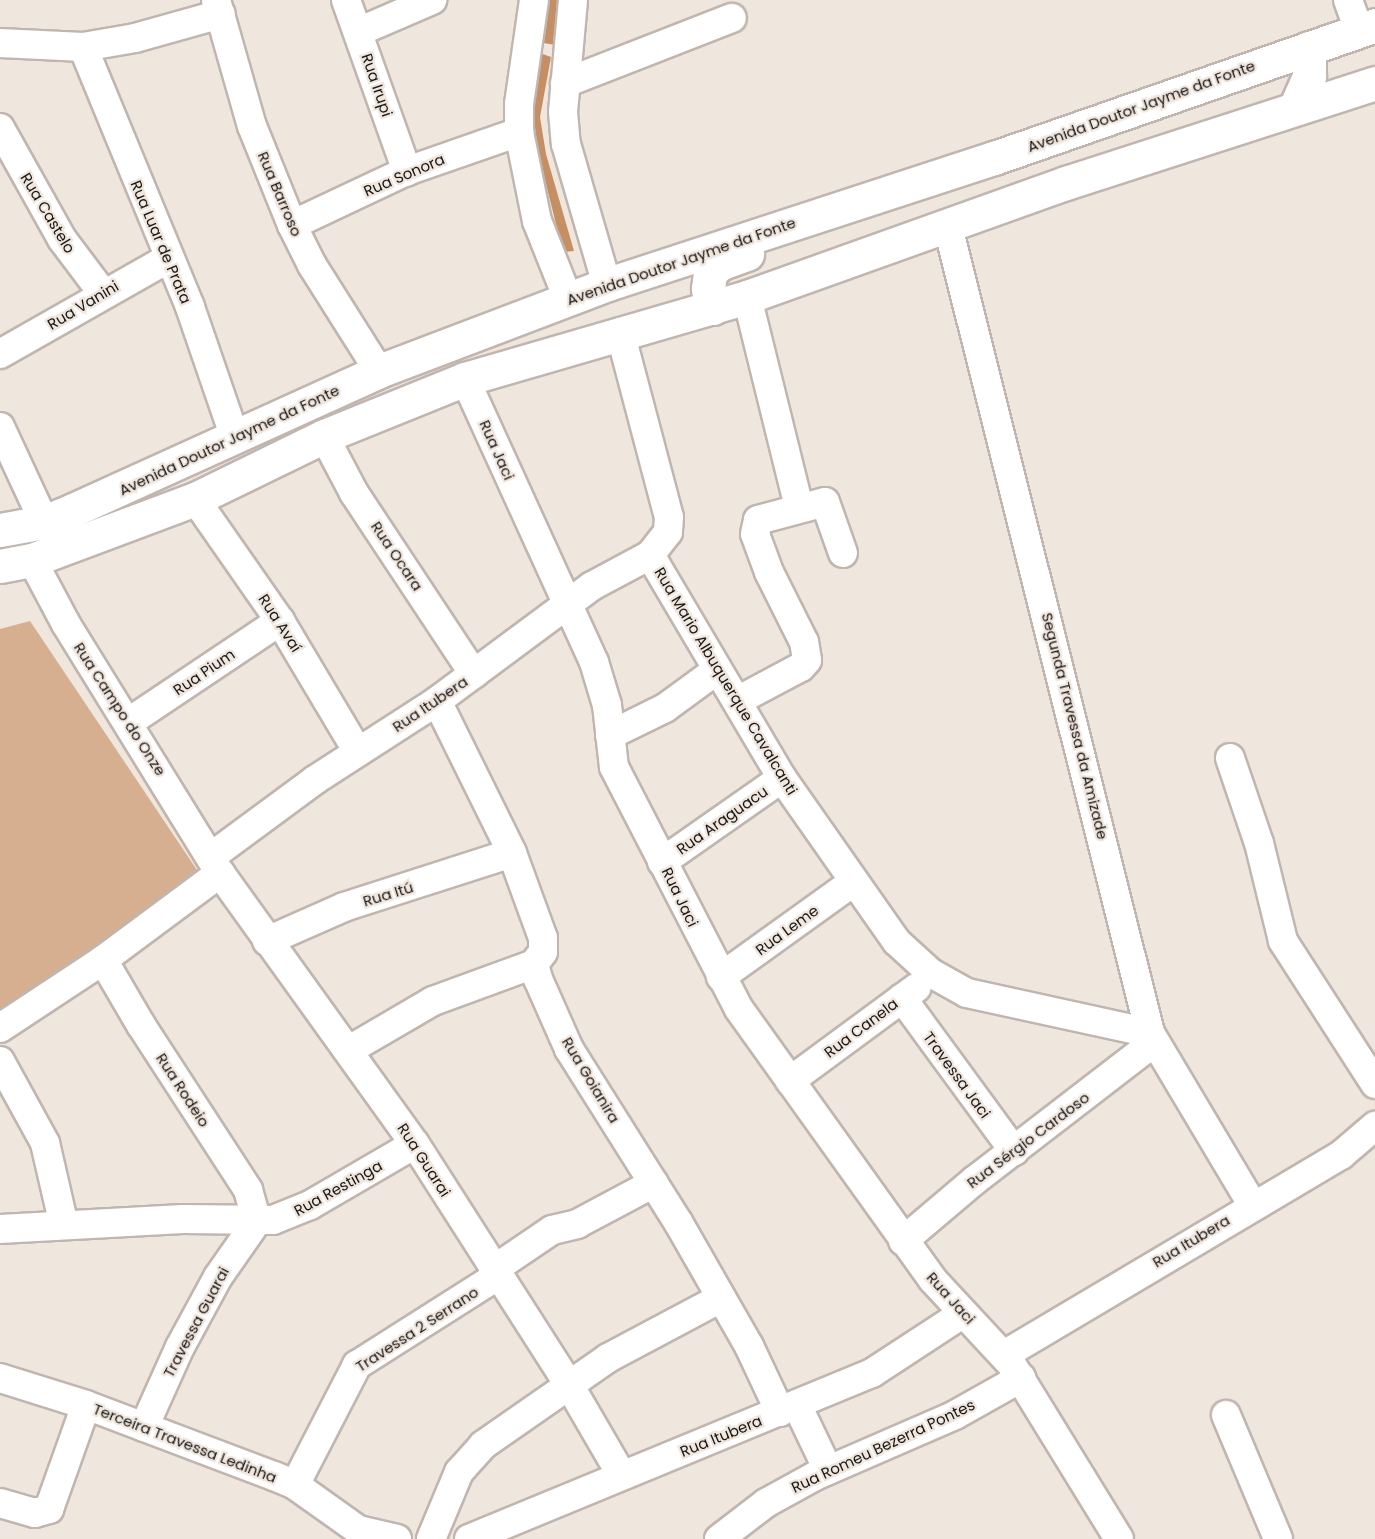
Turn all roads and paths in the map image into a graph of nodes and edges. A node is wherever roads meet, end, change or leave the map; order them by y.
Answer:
1 (346, 0) edge
2 (432, 0) edge
3 (534, 0) edge
4 (573, 0) edge
5 (1348, 0) edge
6 (218, 7) edge
7 (732, 18) dead end
8 (1367, 28) edge
9 (358, 32) junction
10 (0, 43) edge
11 (83, 47) junction
12 (1309, 48) junction
13 (528, 50) junction
14 (566, 70) junction
15 (1375, 84) edge
16 (1295, 108) junction
17 (0, 128) edge
18 (519, 132) junction
19 (994, 158) junction
20 (407, 171) junction
21 (292, 225) junction
22 (948, 227) junction
23 (167, 259) junction
24 (607, 285) junction
25 (102, 292) junction
26 (747, 297) junction
27 (568, 299) junction
28 (713, 308) junction
29 (620, 333) junction
30 (0, 354) edge
31 (379, 371) junction
32 (465, 379) junction
33 (0, 428) edge
34 (324, 436) junction
35 (235, 438) junction
36 (195, 499) junction
37 (799, 507) junction
38 (44, 522) junction
39 (0, 530) edge
40 (843, 553) dead end
41 (650, 555) junction
42 (32, 560) junction
43 (0, 567) edge
44 (567, 604) junction
45 (280, 621) junction
46 (717, 670) junction
47 (474, 674) junction
48 (437, 701) junction
49 (737, 701) junction
50 (129, 722) junction
51 (610, 735) junction
52 (358, 752) junction
53 (1230, 758) dead end
54 (782, 778) junction
55 (512, 853) junction
56 (662, 862) junction
57 (216, 864) junction
58 (853, 882) junction
59 (267, 941) junction
60 (103, 960) junction
61 (534, 964) junction
62 (931, 973) junction
63 (721, 976) junction
64 (902, 998) junction
65 (0, 1028) edge
66 (1152, 1038) junction
67 (349, 1050) junction
68 (4, 1075) edge
69 (790, 1081) junction
70 (1375, 1084) edge
71 (1375, 1126) edge
72 (415, 1144) junction
73 (1014, 1151) junction
74 (654, 1183) junction
75 (1252, 1204) junction
76 (257, 1221) junction
77 (64, 1225) junction
78 (0, 1229) edge
79 (903, 1241) junction
80 (495, 1273) junction
81 (721, 1298) junction
82 (962, 1314) junction
83 (1004, 1355) junction
84 (0, 1378) edge
85 (1021, 1378) junction
86 (568, 1383) junction
87 (86, 1405) junction
88 (789, 1409) junction
89 (1226, 1415) dead end
90 (144, 1427) junction
91 (828, 1470) junction
92 (621, 1474) junction
93 (295, 1485) junction
94 (0, 1503) edge
95 (356, 1534) edge
96 (397, 1539) edge
97 (431, 1539) edge
98 (469, 1539) edge
99 (719, 1539) edge
100 (1119, 1539) edge
101 (1278, 1539) edge

1 - 9 street, Rua Irupi
2 - 9 street
3 - 13 street
4 - 14 street
5 - 8 street
6 - 11 street
6 - 21 street, Rua Barroso
7 - 14 street
8 - 12 main road, Avenida Doutor Jayme da Fonte
9 - 20 street, Rua Irupi
10 - 11 street
11 - 23 street, Rua Luar de Prata
12 - 16 main road
12 - 19 main road, Avenida Doutor Jayme da Fonte
13 - 14 street
13 - 18 street
14 - 24 street
15 - 16 main road
16 - 22 main road
17 - 25 street, Rua Castelo
18 - 20 street, Rua Sonora
18 - 27 street
19 - 24 main road, Avenida Doutor Jayme da Fonte
19 - 28 main road
20 - 21 street, Rua Sonora
21 - 31 street, Rua Barroso
22 - 26 main road
22 - 66 street, Segunda Travessa da Amizade
23 - 25 street, Rua Vanini
23 - 35 street, Rua Luar de Prata
24 - 27 main road, Avenida Doutor Jayme da Fonte
25 - 30 street, Rua Vanini
26 - 28 main road
26 - 37 street
27 - 31 main road, Avenida Doutor Jayme da Fonte
28 - 29 main road
29 - 32 main road
29 - 41 street, Rua Mario Albuquerque Cavalcanti
31 - 35 main road, Avenida Doutor Jayme da Fonte
32 - 34 main road
32 - 44 street, Rua Jaci
33 - 38 street
34 - 36 main road
34 - 47 street, Rua Ocara
35 - 38 main road, Avenida Doutor Jayme da Fonte
36 - 42 main road
36 - 45 street, Rua Avaí
37 - 40 street
37 - 49 street
38 - 39 main road, Avenida Doutor Jayme da Fonte
41 - 44 street, Rua Itubera
41 - 46 street, Rua Mario Albuquerque Cavalcanti
42 - 43 main road
42 - 50 street, Rua Campo do Onze
44 - 47 street, Rua Itubera
44 - 51 street, Rua Jaci
45 - 50 street, Rua Pium
45 - 52 street, Rua Avaí
46 - 49 street, Rua Mario Albuquerque Cavalcanti
46 - 51 street
47 - 48 street, Rua Itubera
48 - 52 street, Rua Itubera
48 - 55 street
49 - 54 street, Rua Mario Albuquerque Cavalcanti
50 - 57 street, Rua Campo do Onze
51 - 56 street, Rua Jaci
52 - 57 street, Rua Itubera
53 - 70 street
54 - 56 street, Rua Araguacu
54 - 58 street, Rua Mario Albuquerque Cavalcanti
55 - 59 street, Rua Itú
55 - 61 street
56 - 63 street, Rua Jaci
57 - 59 street, Rua Guarai
57 - 60 street, Rua Itubera
58 - 62 street, Rua Mario Albuquerque Cavalcanti
58 - 63 street, Rua Leme
59 - 67 street, Rua Guarai
60 - 65 street, Rua Itubera
60 - 76 street, Rua Rodeio
61 - 67 street
61 - 74 street, Rua Goianira
62 - 64 street, Rua Canela
62 - 66 street
63 - 69 street, Rua Jaci
64 - 69 street, Rua Canela
64 - 73 street, Travessa Jaci
66 - 73 street, Rua Sérgio Cardoso
66 - 75 street, Segunda Travessa da Amizade
67 - 72 street, Rua Guarai
68 - 77 street
69 - 79 street, Rua Jaci
71 - 75 street, Rua Itubera
72 - 76 street, Rua Restinga
72 - 80 street, Rua Guarai
73 - 79 street, Rua Sérgio Cardoso
74 - 80 street, Travessa 2 Serrano
74 - 81 street, Rua Goianira
75 - 83 street, Rua Itubera
76 - 77 street, Rua Restinga
76 - 90 street, Travessa Guarai
77 - 78 street, Rua Restinga
79 - 82 street, Rua Jaci
80 - 86 street, Rua Guarai
80 - 93 street, Travessa 2 Serrano
81 - 86 street
81 - 88 street, Rua Goianira
82 - 83 street, Rua Jaci
82 - 88 street, Rua Itubera
83 - 85 street, Rua Jaci
84 - 87 street, Terceira Travessa Ledinha
85 - 91 street, Rua Romeu Bezerra Pontes
85 - 100 street, Rua Jaci
86 - 92 street, Rua Guarai
86 - 97 street
87 - 90 street, Terceira Travessa Ledinha
87 - 94 street
88 - 91 street, Rua Goianira
88 - 92 street, Rua Itubera
89 - 101 street
90 - 93 street, Terceira Travessa Ledinha
91 - 99 street, Rua Romeu Bezerra Pontes
92 - 98 street, Rua Itubera
93 - 95 street, Terceira Travessa Ledinha
95 - 96 street

